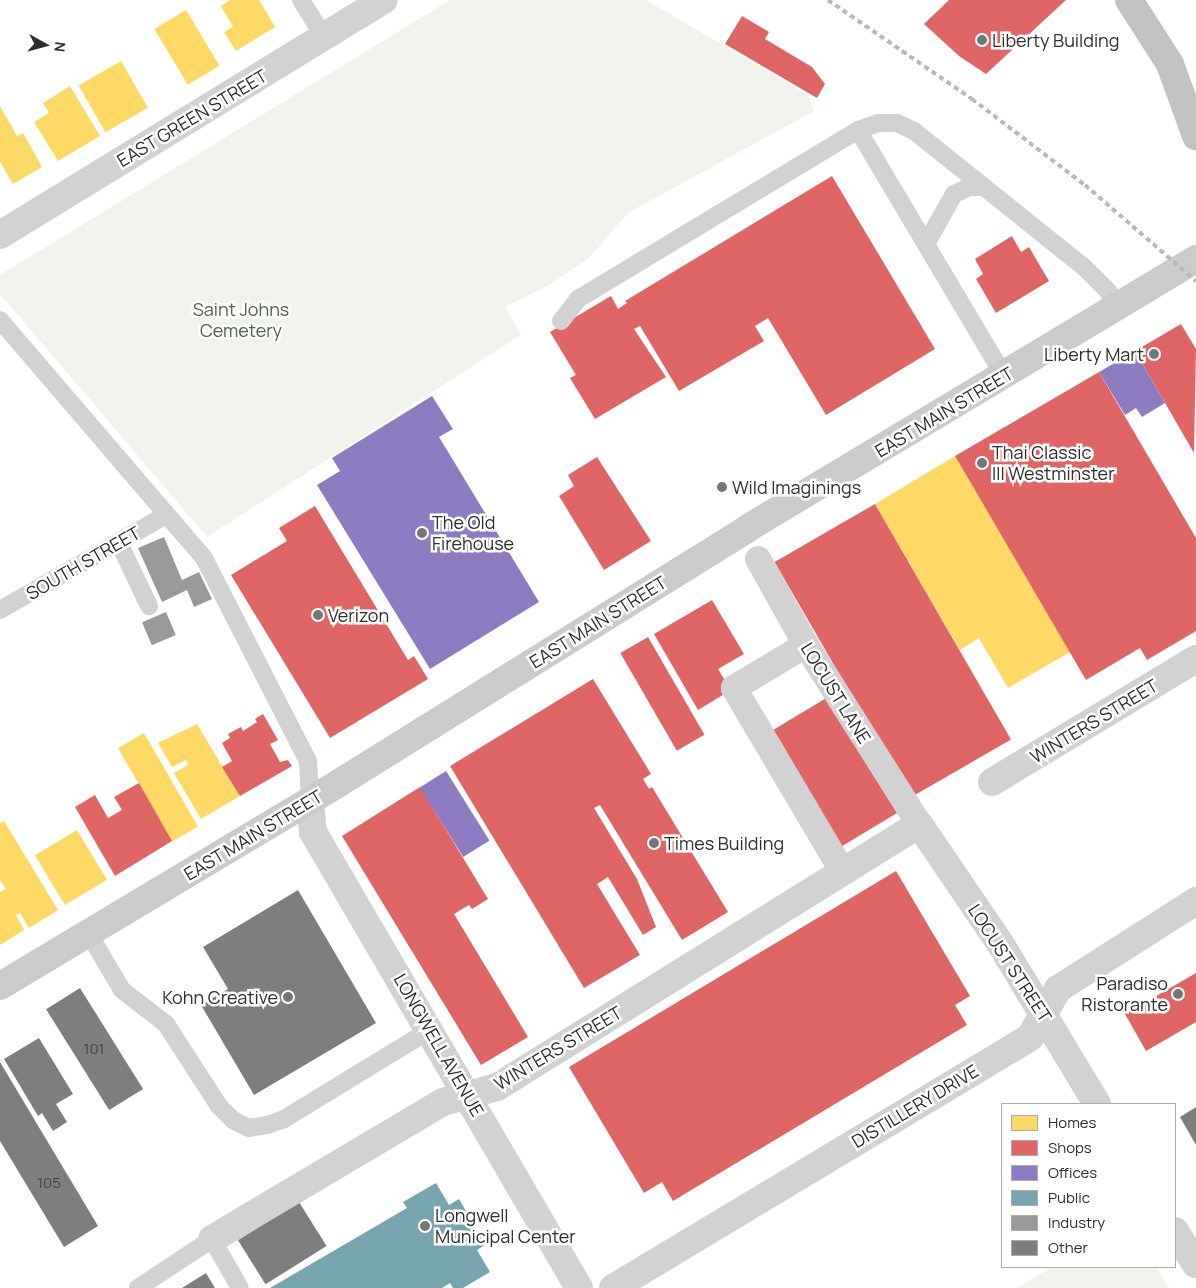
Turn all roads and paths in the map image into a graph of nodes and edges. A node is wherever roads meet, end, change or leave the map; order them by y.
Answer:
1 (301, 0) edge
2 (384, 0) edge
3 (1130, 0) edge
4 (324, 37) junction
5 (858, 130) junction
6 (1196, 136) edge
7 (984, 187) junction
8 (0, 235) edge
9 (926, 244) junction
10 (1196, 259) edge
11 (1119, 307) junction
12 (0, 320) edge
13 (561, 321) dead end
14 (1004, 376) junction
15 (166, 515) junction
16 (119, 543) junction
17 (758, 559) dead end
18 (149, 606) dead end
19 (0, 610) edge
20 (806, 644) junction
21 (1196, 659) edge
22 (992, 782) dead end
23 (310, 800) junction
24 (919, 824) junction
25 (843, 872) junction
26 (1196, 901) edge
27 (90, 934) junction
28 (0, 986) edge
29 (1043, 1014) junction
30 (430, 1030) junction
31 (468, 1095) junction
32 (1096, 1103) edge
33 (1176, 1233) edge
34 (212, 1239) junction
35 (1196, 1264) edge
36 (138, 1288) edge
37 (240, 1288) edge
38 (579, 1288) edge
39 (613, 1288) edge

1 - 4 lane
2 - 4 street, EAST GREEN STREET
3 - 6 highway
4 - 8 street, EAST GREEN STREET
5 - 7 lane
5 - 9 lane
5 - 13 lane
7 - 9 lane
7 - 11 lane
9 - 14 lane
10 - 11 main road, EAST MAIN STREET
11 - 14 main road, EAST MAIN STREET
12 - 15 lane
14 - 23 main road, EAST MAIN STREET
15 - 16 lane, SOUTH STREET
15 - 23 lane
16 - 18 lane
16 - 19 lane, SOUTH STREET
17 - 20 street, LOCUST LANE
20 - 24 street, LOCUST LANE
20 - 25 street
21 - 22 street, WINTERS STREET
23 - 27 main road, EAST MAIN STREET
23 - 30 street, LONGWELL AVENUE
24 - 25 street, WINTERS STREET
24 - 29 street, LOCUST STREET
25 - 31 street, WINTERS STREET
26 - 29 street, DISTILLERY DRIVE
27 - 28 main road, EAST MAIN STREET
27 - 30 lane
29 - 32 street, LOCUST STREET
29 - 39 street, DISTILLERY DRIVE
30 - 31 street, LONGWELL AVENUE
31 - 34 street, WINTERS STREET
31 - 38 street, LONGWELL AVENUE
33 - 35 street
34 - 36 lane, WINTERS STREET
34 - 37 lane

